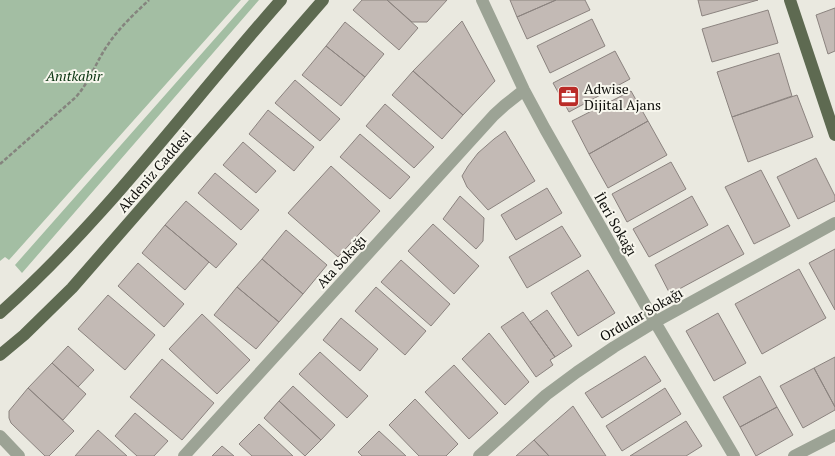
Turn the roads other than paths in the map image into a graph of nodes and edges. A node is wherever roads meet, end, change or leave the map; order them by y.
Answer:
1 (281, 0) edge
2 (323, 0) edge
3 (482, 0) edge
4 (790, 0) edge
5 (524, 90) junction
6 (835, 135) edge
7 (835, 224) edge
8 (0, 313) edge
9 (655, 322) junction
10 (0, 355) edge
11 (835, 435) edge
12 (0, 436) edge
13 (19, 456) edge
14 (184, 456) edge
15 (479, 456) edge
16 (734, 456) edge
17 (794, 456) edge

1 - 8 main road, Akdeniz Caddesi
2 - 10 main road, Akdeniz Caddesi
3 - 5 street, İleri Sokağı
4 - 6 main road
5 - 9 street, İleri Sokağı
5 - 14 street, Ata Sokağı
7 - 9 street, Ordular Sokağı
9 - 15 street, Ordular Sokağı
9 - 16 street, İleri Sokağı
11 - 17 street
12 - 13 street

